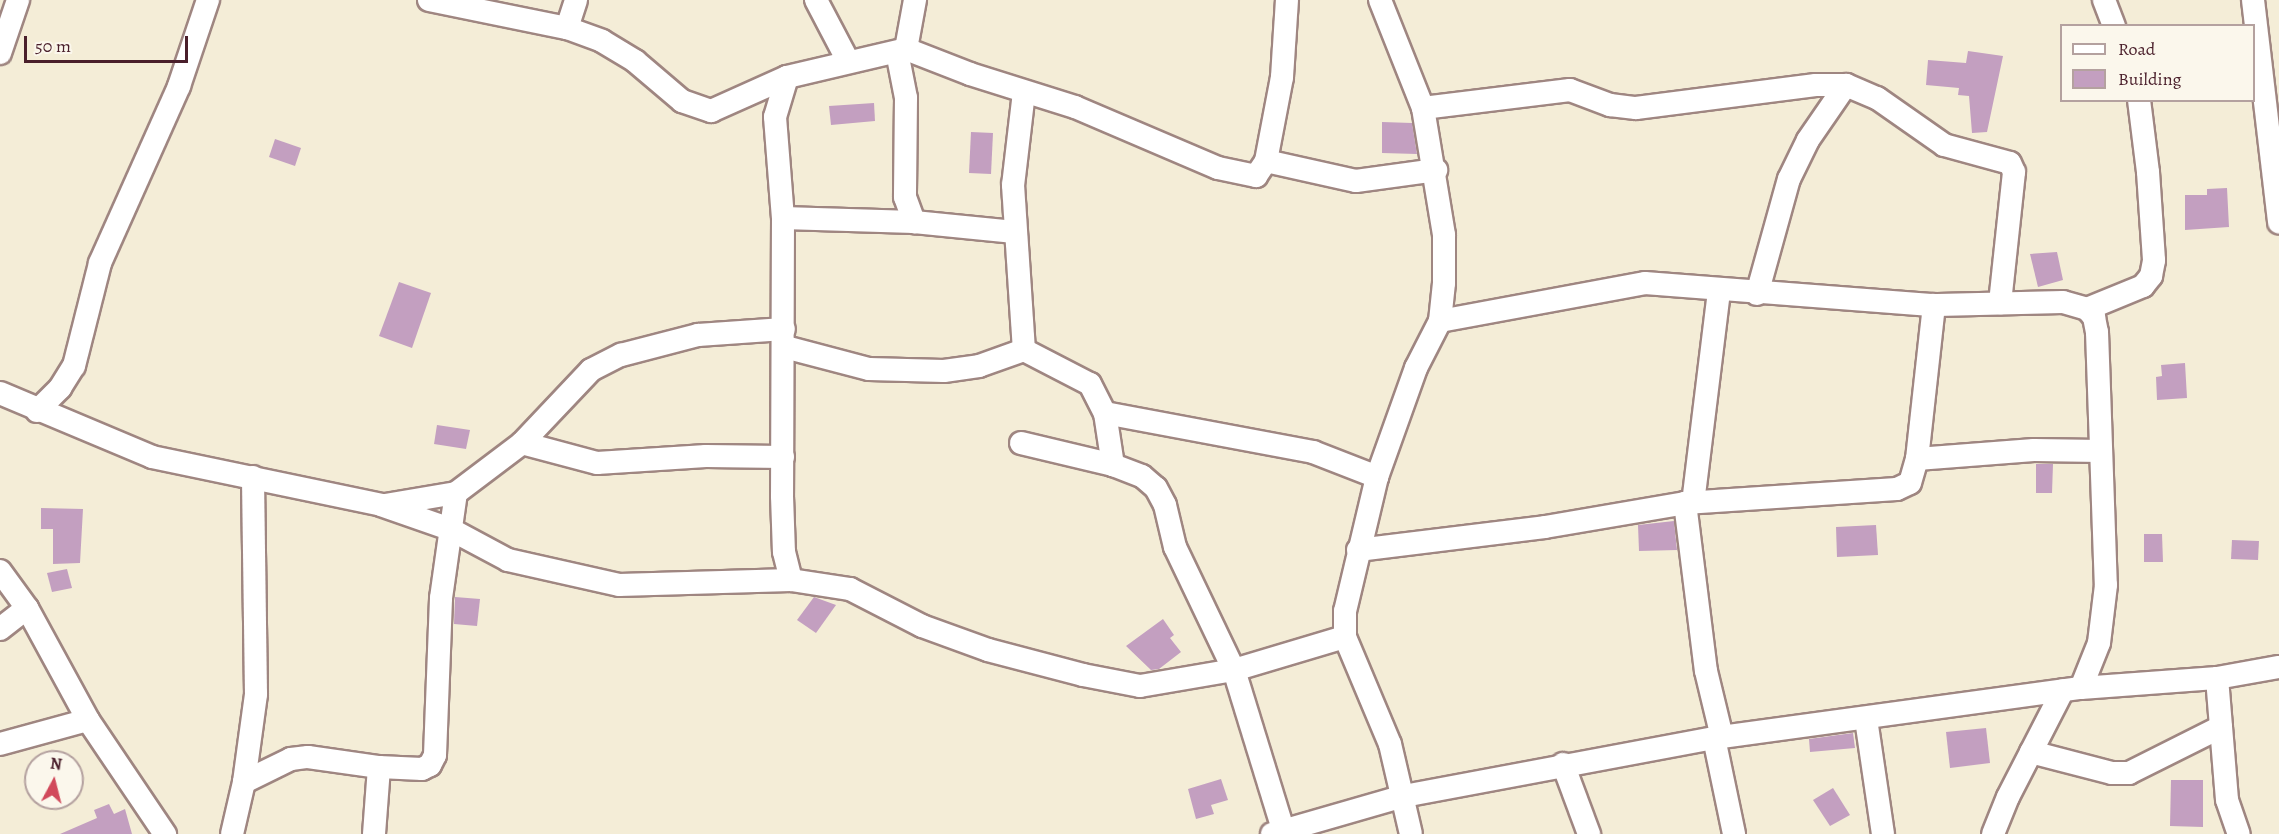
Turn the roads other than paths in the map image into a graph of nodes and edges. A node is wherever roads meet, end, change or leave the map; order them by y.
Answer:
1 (18, 0) edge
2 (208, 0) edge
3 (429, 0) edge
4 (576, 0) edge
5 (816, 0) edge
6 (915, 0) edge
7 (1287, 0) edge
8 (1380, 0) edge
9 (2104, 0) edge
10 (2253, 0) edge
11 (461, 3) edge
12 (2113, 24) edge
13 (567, 28) junction
14 (902, 50) junction
15 (0, 53) edge
16 (847, 59) junction
17 (787, 76) junction
18 (1846, 85) junction
19 (1024, 93) junction
20 (2139, 102) edge
21 (1423, 108) junction
22 (1266, 161) junction
23 (1436, 170) junction
24 (783, 218) junction
25 (914, 222) junction
26 (2279, 222) edge
27 (1015, 232) junction
28 (1719, 291) junction
29 (1757, 294) junction
30 (2000, 303) junction
31 (1934, 305) junction
32 (2087, 309) junction
33 (1440, 321) junction
34 (784, 338) junction
35 (1024, 350) junction
36 (0, 393) edge
37 (37, 411) junction
38 (1105, 413) junction
39 (1021, 442) dead end
40 (522, 443) junction
41 (2101, 451) junction
42 (783, 457) junction
43 (1917, 459) junction
44 (1113, 465) junction
45 (253, 477) junction
46 (1377, 477) junction
47 (456, 493) junction
48 (1689, 503) junction
49 (381, 505) junction
50 (450, 529) junction
51 (1358, 550) junction
52 (0, 571) edge
53 (791, 580) junction
54 (27, 608) junction
55 (0, 629) edge
56 (1345, 637) junction
57 (2279, 667) edge
58 (1234, 670) junction
59 (2217, 678) junction
60 (2072, 689) junction
61 (1866, 719) junction
62 (88, 720) junction
63 (2221, 727) junction
64 (1718, 738) junction
65 (0, 744) edge
66 (2031, 752) junction
67 (1563, 764) junction
68 (379, 767) junction
69 (244, 782) junction
70 (1404, 796) junction
71 (1278, 831) edge
72 (165, 834) edge
73 (232, 834) edge
74 (374, 834) edge
75 (1411, 834) edge
76 (1590, 834) edge
77 (1734, 834) edge
78 (1883, 834) edge
79 (1993, 834) edge
80 (2239, 834) edge

1 - 15 street
2 - 37 street
3 - 11 street
4 - 13 street
5 - 16 street
6 - 14 street
7 - 22 street
8 - 21 street
9 - 12 street
10 - 26 street
11 - 13 street
13 - 17 street
14 - 16 street
14 - 19 street
14 - 25 street
16 - 17 street
17 - 24 street
18 - 21 street
18 - 29 street
18 - 30 street
19 - 22 street
19 - 27 street
20 - 32 street
21 - 23 street
22 - 23 street
23 - 33 street
24 - 25 street
24 - 34 street
25 - 27 street
27 - 35 street
28 - 29 street
28 - 33 street
28 - 48 street
29 - 31 street
30 - 31 street
30 - 32 street
31 - 43 street
32 - 41 street
33 - 46 street
34 - 35 street
34 - 40 street
34 - 42 street
35 - 38 street
36 - 37 street
37 - 45 street
38 - 44 street
38 - 46 street
39 - 44 street
40 - 42 street
40 - 47 street
41 - 43 street
41 - 60 street
42 - 53 street
43 - 48 street
44 - 58 street
45 - 49 street
45 - 69 street
46 - 51 street
47 - 49 street
47 - 50 street
48 - 51 street
48 - 64 street
49 - 50 street
50 - 53 street
50 - 68 street
51 - 56 street
52 - 54 street
53 - 58 street
54 - 55 street
54 - 62 street
56 - 58 street
56 - 70 street
57 - 59 street
58 - 71 street
59 - 60 street
59 - 63 street
60 - 61 street
60 - 66 street
61 - 64 street
61 - 78 street
62 - 65 street
62 - 72 street
63 - 66 street
63 - 80 street
64 - 67 street
64 - 77 street
66 - 79 street
67 - 70 street
67 - 76 street
68 - 69 street
68 - 74 street
69 - 73 street
70 - 71 street
70 - 75 street

